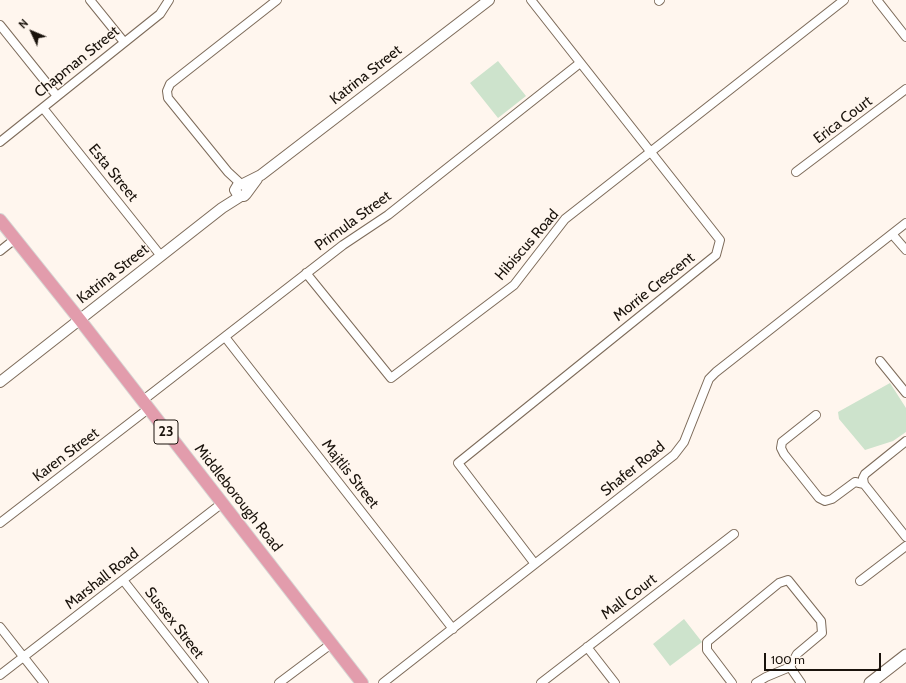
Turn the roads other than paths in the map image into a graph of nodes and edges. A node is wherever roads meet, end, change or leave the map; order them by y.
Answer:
1 (90, 0) edge
2 (169, 0) edge
3 (277, 0) edge
4 (489, 0) edge
5 (531, 0) edge
6 (844, 0) edge
7 (877, 0) edge
8 (0, 25) edge
9 (906, 37) edge
10 (124, 42) junction
11 (580, 63) junction
12 (906, 89) edge
13 (57, 96) junction
14 (43, 108) junction
15 (0, 142) edge
16 (651, 151) junction
17 (796, 172) dead end
18 (240, 189) junction
19 (0, 220) edge
20 (906, 223) edge
21 (892, 234) junction
22 (15, 239) junction
23 (906, 250) edge
24 (0, 252) edge
25 (161, 256) junction
26 (306, 274) junction
27 (80, 320) junction
28 (225, 337) junction
29 (880, 361) dead end
30 (0, 382) edge
31 (906, 393) edge
32 (146, 405) junction
33 (816, 415) dead end
34 (906, 441) edge
35 (864, 484) junction
36 (222, 504) junction
37 (0, 523) edge
38 (734, 534) dead end
39 (906, 537) edge
40 (906, 546) edge
41 (535, 564) junction
42 (123, 580) junction
43 (860, 581) dead end
44 (0, 627) edge
45 (453, 629) junction
46 (331, 644) junction
47 (587, 647) junction
48 (906, 655) edge
49 (24, 657) junction
50 (790, 667) junction
51 (0, 675) edge
52 (44, 683) edge
53 (204, 683) edge
54 (279, 683) edge
55 (362, 683) edge
56 (382, 683) edge
57 (542, 683) edge
58 (615, 683) edge
59 (732, 683) edge
60 (756, 683) edge
61 (801, 683) edge
62 (870, 683) edge

1 - 10 street
2 - 10 street, Chapman Street
3 - 18 street
4 - 18 street, Katrina Street
5 - 11 street, Morrie Crescent
6 - 16 street, Hibiscus Road
7 - 9 street
8 - 13 street
10 - 13 street, Chapman Street
11 - 16 street, Morrie Crescent
11 - 26 street, Primula Street
12 - 17 street, Erica Court
13 - 14 street, Chapman Street
14 - 15 street, Chapman Street
14 - 25 street, Esta Street
16 - 26 street, Hibiscus Road
16 - 41 street, Morrie Crescent
18 - 25 street, Katrina Street
19 - 22 main road, Middleborough Road / 23
20 - 21 street, Shafer Road
21 - 23 street
21 - 41 street, Shafer Road
22 - 24 street
22 - 27 main road, Middleborough Road / 23
25 - 27 street, Katrina Street
26 - 28 street, Primula Street
27 - 30 street, Katrina Street
27 - 32 main road, Middleborough Road / 23
28 - 32 street, Primula Street
28 - 45 street, Majtlis Street
29 - 31 street
32 - 36 main road, Middleborough Road / 23
32 - 37 street, Karen Street
33 - 35 street
34 - 35 street
35 - 39 street
36 - 42 street, Marshall Road
36 - 46 main road, Middleborough Road / 23
38 - 47 street, Mall Court
40 - 43 street
41 - 45 street, Shafer Road
42 - 49 street, Marshall Road
42 - 53 street, Sussex Street
44 - 49 street
45 - 56 street, Shafer Road
46 - 54 street
46 - 55 main road, Middleborough Road / 23
47 - 57 street, Mall Court
47 - 58 street
48 - 62 main road
49 - 51 street, Marshall Road
49 - 52 street
50 - 59 street
50 - 60 street
50 - 61 street

